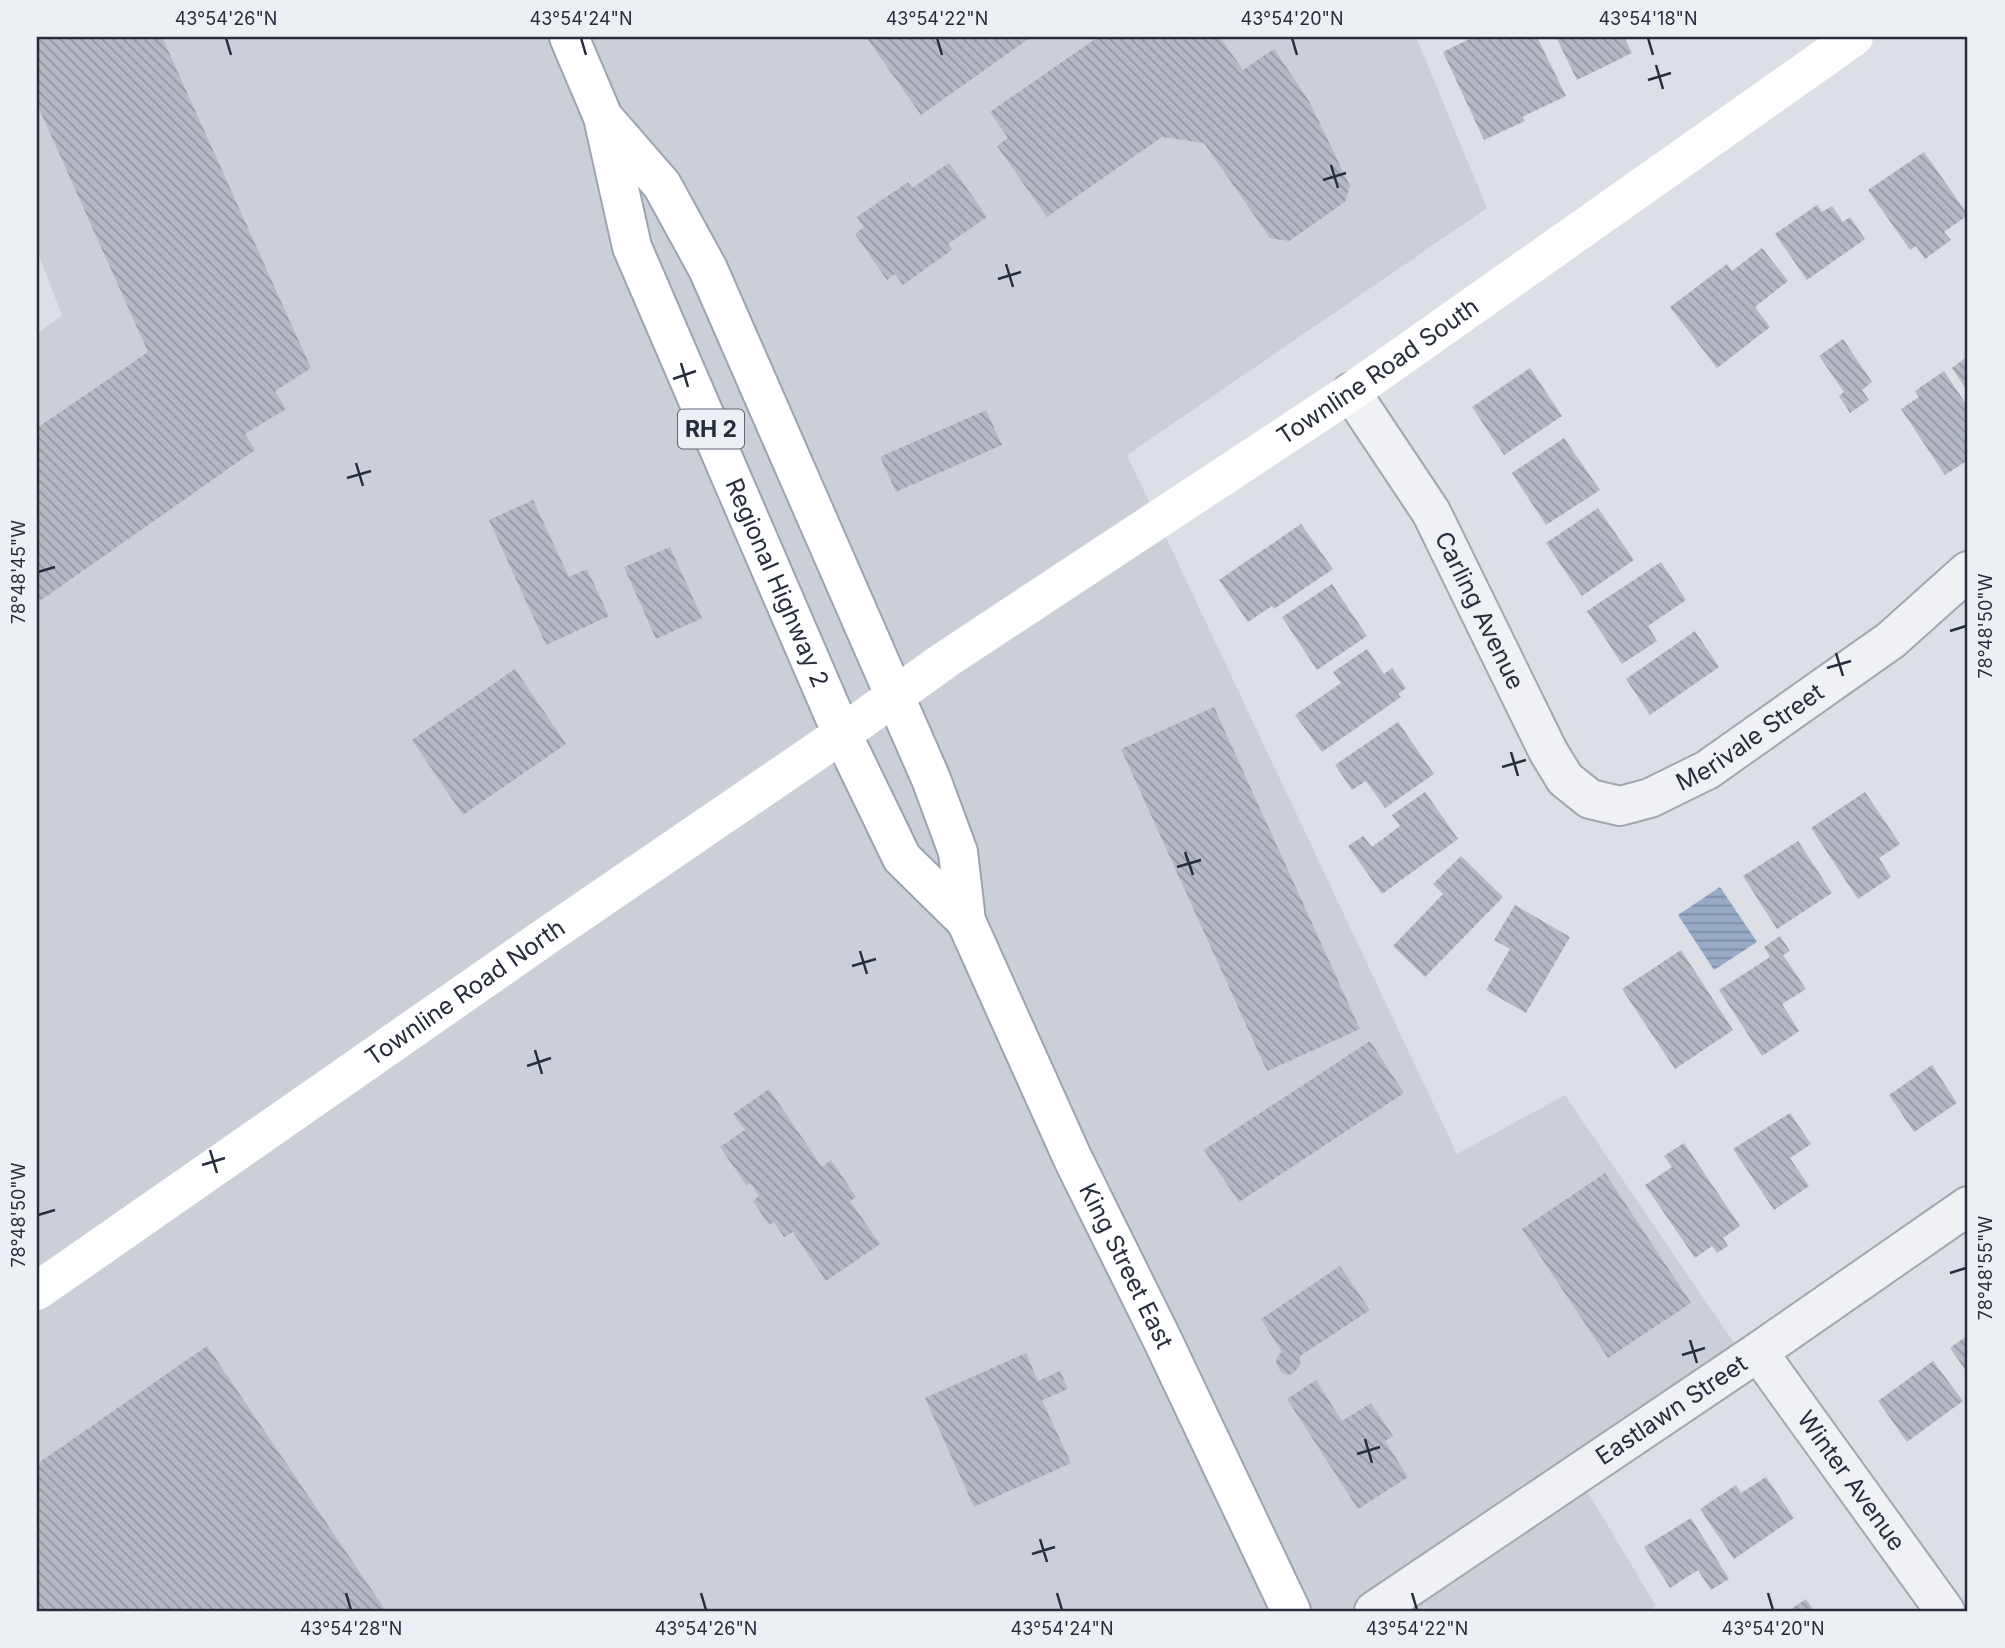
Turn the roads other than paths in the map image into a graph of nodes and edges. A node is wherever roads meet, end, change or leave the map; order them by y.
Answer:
1 (569, 37) edge
2 (1854, 37) edge
3 (603, 117) junction
4 (1351, 392) junction
5 (1968, 571) edge
6 (895, 697) junction
7 (842, 734) junction
8 (1620, 806) joint
9 (966, 921) junction
10 (1968, 1206) edge
11 (37, 1291) edge
12 (1758, 1352) junction
13 (1291, 1611) edge
14 (1374, 1611) edge
15 (1945, 1611) edge

1 - 3 main road, Regional Highway 2 / RH 2
2 - 4 main road, Townline Road South
3 - 6 main road, Regional Highway 2 / RH 2
3 - 7 main road, Regional Highway 2 / RH 2
4 - 6 main road, Townline Road South
4 - 8 street, Carling Avenue
5 - 8 street, Merivale Street
6 - 7 main road, Townline Road North
6 - 9 main road, King Street East
7 - 9 main road, King Street East
7 - 11 main road, Townline Road North
9 - 13 main road, King Street East
10 - 12 street, Eastlawn Street
12 - 14 street, Eastlawn Street
12 - 15 street, Winter Avenue

